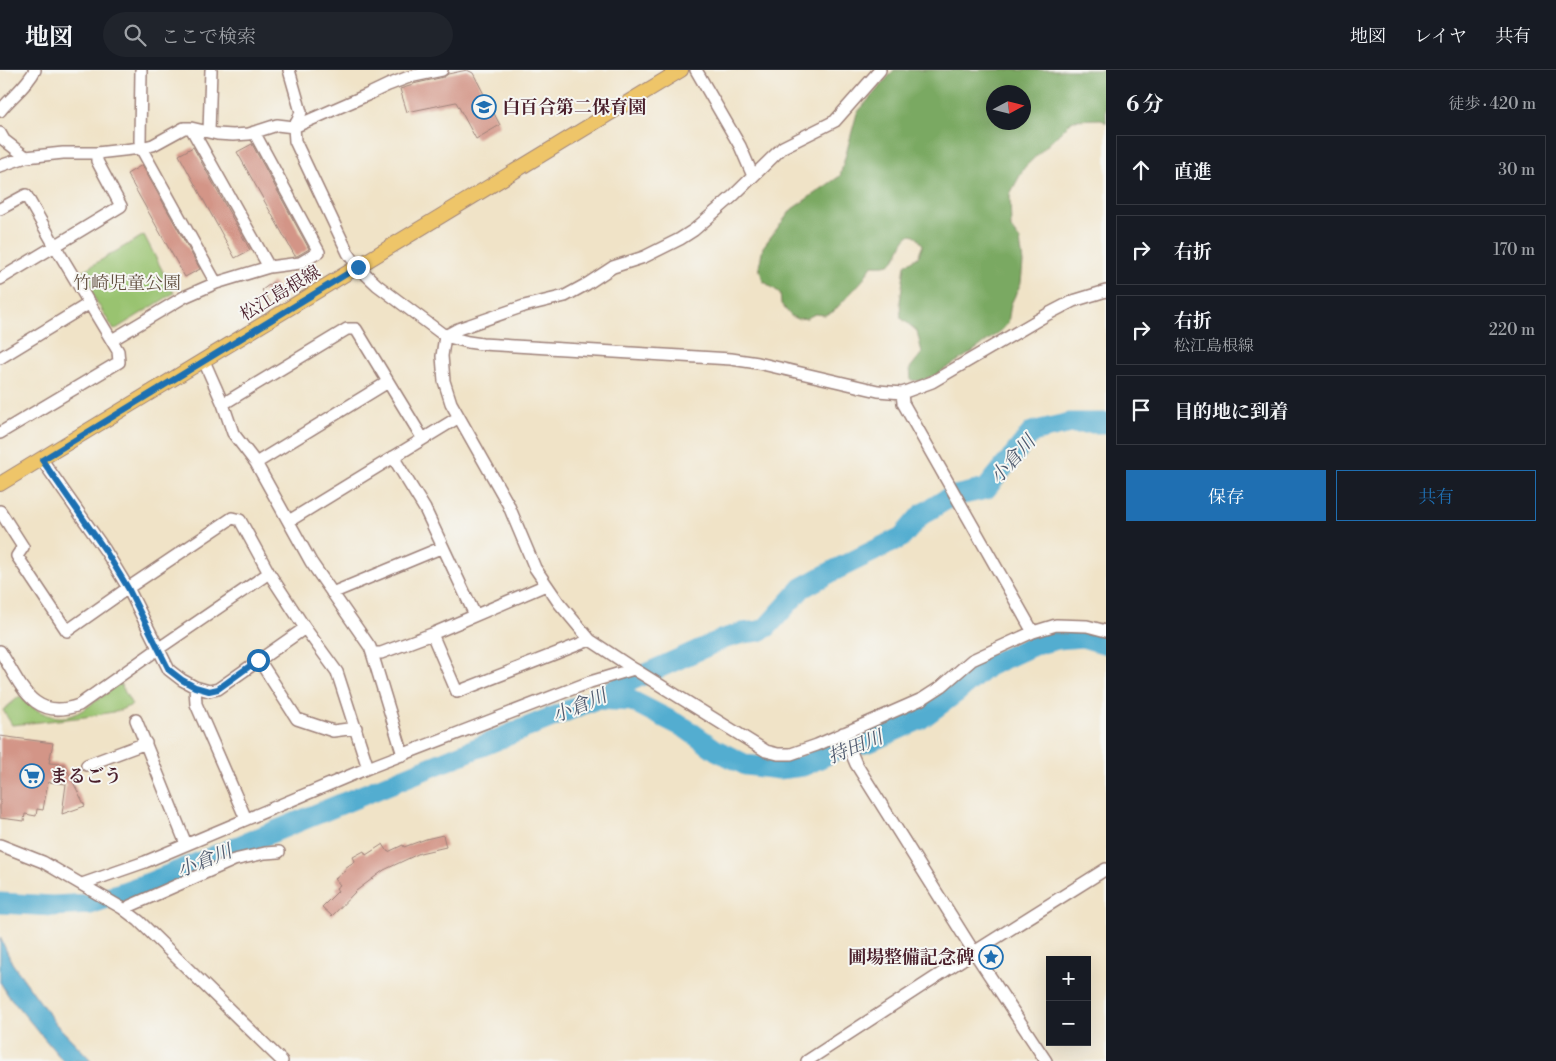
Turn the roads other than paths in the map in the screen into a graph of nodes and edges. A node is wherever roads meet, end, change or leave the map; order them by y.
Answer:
1 (35, 70) edge
2 (142, 70) edge
3 (211, 70) edge
4 (289, 70) edge
5 (442, 70) edge
6 (681, 70) edge
7 (696, 70) edge
8 (880, 70) edge
9 (0, 111) edge
10 (294, 127) junction
11 (191, 128) junction
12 (0, 132) edge
13 (209, 132) junction
14 (254, 132) junction
15 (141, 148) junction
16 (97, 153) junction
17 (26, 157) junction
18 (0, 166) edge
19 (753, 176) junction
20 (0, 209) edge
21 (55, 246) junction
22 (358, 267) junction
23 (269, 268) junction
24 (0, 278) edge
25 (216, 283) junction
26 (1106, 292) edge
27 (90, 303) junction
28 (445, 336) junction
29 (112, 340) junction
30 (0, 358) edge
31 (204, 361) junction
32 (388, 382) junction
33 (902, 393) junction
34 (223, 404) junction
35 (459, 417) junction
36 (0, 433) edge
37 (423, 439) junction
38 (393, 457) junction
39 (42, 460) junction
40 (256, 463) junction
41 (1, 483) edge
42 (0, 511) edge
43 (289, 522) junction
44 (443, 547) junction
45 (269, 573) junction
46 (546, 585) junction
47 (128, 588) junction
48 (332, 593) junction
49 (475, 615) junction
50 (305, 628) junction
51 (1106, 631) edge
52 (1033, 632) junction
53 (432, 634) junction
54 (590, 640) junction
55 (158, 649) junction
56 (0, 651) edge
57 (372, 653) junction
58 (258, 660) junction
59 (635, 670) junction
60 (195, 687) junction
61 (136, 720) dead end
62 (356, 728) junction
63 (843, 735) junction
64 (146, 743) junction
65 (403, 755) junction
66 (87, 764) dead end
67 (368, 768) junction
68 (246, 819) junction
69 (186, 844) junction
70 (0, 845) edge
71 (279, 852) dead end
72 (1106, 869) edge
73 (86, 887) junction
74 (126, 907) junction
75 (974, 952) junction
76 (282, 1061) edge
77 (807, 1061) edge
78 (1046, 1061) edge

1 - 9 street
2 - 15 street
3 - 13 street
4 - 10 street
5 - 10 street
6 - 22 main road, 松江島根線
7 - 19 street
8 - 19 street
10 - 14 street
10 - 22 street
11 - 13 street
11 - 15 street
11 - 23 street
12 - 17 street
13 - 14 street
14 - 23 street
15 - 16 street
15 - 25 street
16 - 17 street
16 - 21 street
17 - 18 street
19 - 28 street
20 - 21 street
21 - 24 street
21 - 27 street
22 - 28 street
22 - 31 main road, 松江島根線
23 - 25 street
25 - 29 street
26 - 33 street
27 - 29 street
27 - 30 street
28 - 33 street
28 - 35 street
29 - 36 street
31 - 34 street
31 - 39 main road, 松江島根線
32 - 34 street
32 - 37 street
32 - 40 street
33 - 52 street
34 - 40 street
35 - 37 street
35 - 46 street
37 - 38 street
38 - 43 street
38 - 44 street
39 - 41 main road, 松江島根線
39 - 47 street
40 - 43 street
42 - 47 street
43 - 48 street
44 - 48 street
44 - 49 street
45 - 47 street
45 - 50 street
45 - 55 street
46 - 49 street
46 - 54 street
47 - 55 street
48 - 57 street
49 - 53 street
50 - 58 street
50 - 62 street
51 - 52 street
52 - 63 street
53 - 54 street
53 - 57 street
54 - 59 street
55 - 56 street
55 - 60 street
57 - 65 street
58 - 60 street
58 - 62 street
59 - 63 street
59 - 65 street
60 - 68 street
61 - 64 street
62 - 67 street
63 - 75 street
64 - 66 street
64 - 69 street
65 - 67 street
67 - 68 street
68 - 69 street
69 - 73 street
70 - 73 street
71 - 74 street
72 - 75 street
73 - 74 street
74 - 76 street
75 - 77 street
75 - 78 street

